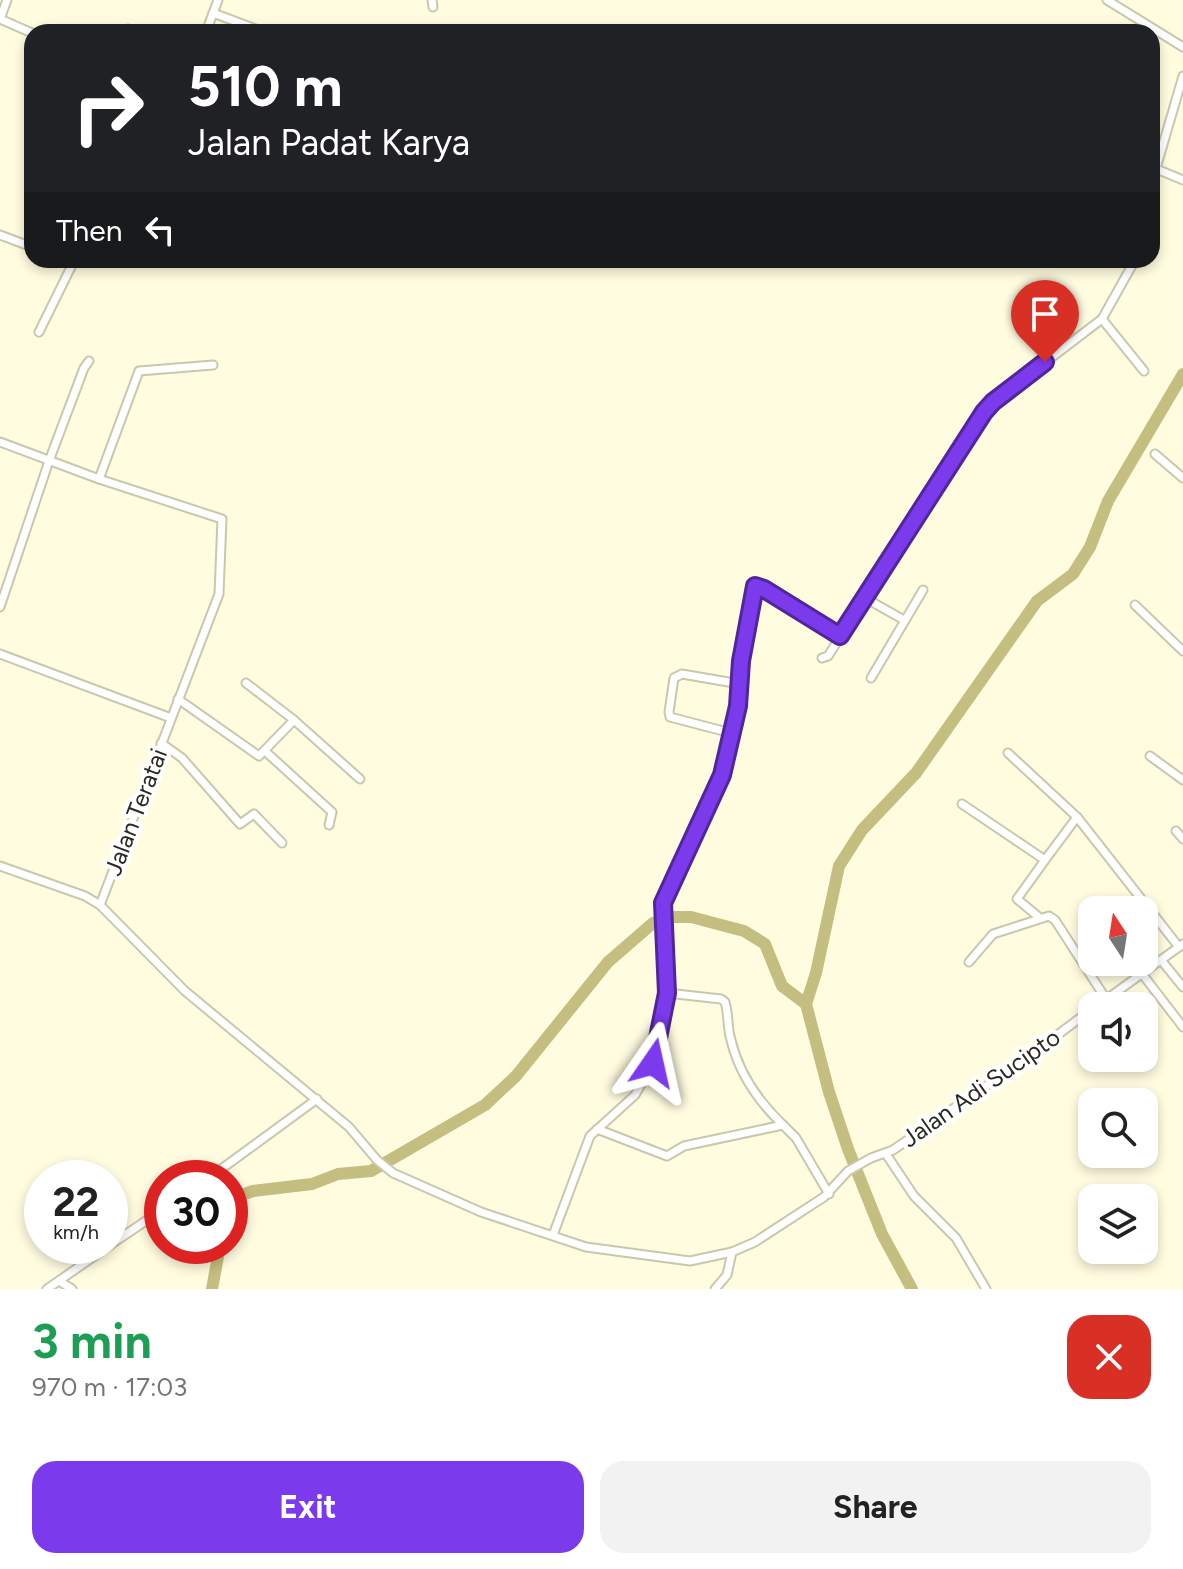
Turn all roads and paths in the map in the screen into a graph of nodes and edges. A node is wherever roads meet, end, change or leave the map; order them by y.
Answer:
1 (7, 0) edge
2 (218, 0) edge
3 (1107, 0) edge
4 (213, 13) junction
5 (0, 19) edge
6 (209, 24) edge
7 (243, 24) edge
8 (1146, 24) edge
9 (24, 30) edge
10 (1160, 33) edge
11 (1183, 47) edge
12 (1183, 76) edge
13 (1160, 149) edge
14 (1160, 170) edge
15 (1183, 180) edge
16 (0, 235) edge
17 (24, 244) edge
18 (71, 268) edge
19 (1131, 268) edge
20 (1102, 319) junction
21 (39, 332) dead end
22 (89, 361) dead end
23 (213, 365) dead end
24 (1144, 371) dead end
25 (0, 442) edge
26 (1155, 454) dead end
27 (49, 461) junction
28 (1183, 478) edge
29 (99, 479) junction
30 (923, 590) dead end
31 (865, 598) junction
32 (1135, 605) dead end
33 (0, 607) edge
34 (904, 620) junction
35 (840, 636) junction
36 (1183, 651) edge
37 (0, 654) edge
38 (822, 658) dead end
39 (871, 678) dead end
40 (246, 683) dead end
41 (740, 684) junction
42 (178, 699) junction
43 (171, 718) junction
44 (294, 720) junction
45 (731, 733) junction
46 (161, 743) junction
47 (266, 752) junction
48 (1008, 753) dead end
49 (1150, 756) dead end
50 (360, 779) dead end
51 (1183, 780) edge
52 (962, 804) dead end
53 (1077, 817) junction
54 (329, 825) dead end
55 (1176, 831) dead end
56 (1183, 839) edge
57 (282, 843) dead end
58 (1045, 860) junction
59 (0, 866) edge
60 (100, 905) junction
61 (1040, 918) junction
62 (1181, 945) edge
63 (1161, 960) junction
64 (969, 962) dead end
65 (1158, 962) edge
66 (1138, 976) edge
67 (1143, 976) edge
68 (1183, 987) edge
69 (1101, 992) edge
70 (1116, 992) edge
71 (667, 993) junction
72 (1078, 1020) edge
73 (1183, 1027) edge
74 (317, 1099) junction
75 (783, 1125) junction
76 (597, 1129) junction
77 (886, 1154) junction
78 (234, 1160) edge
79 (829, 1194) junction
80 (553, 1235) junction
81 (732, 1252) junction
82 (84, 1264) edge
83 (59, 1281) junction
84 (47, 1289) edge
85 (72, 1289) edge
86 (715, 1289) edge
87 (986, 1289) edge

1 - 5 street
2 - 4 street
3 - 8 street
4 - 6 street
4 - 7 street
5 - 9 street
10 - 11 street
12 - 13 street
14 - 15 street
16 - 17 street
18 - 21 street
19 - 20 street
20 - 24 street
20 - 31 street
22 - 27 street
23 - 29 street
25 - 27 street
26 - 28 street
27 - 29 street
27 - 33 street
29 - 42 street, Jalan Teratai
30 - 34 street
31 - 34 street
31 - 35 street
32 - 36 street
34 - 39 street
35 - 38 street
35 - 41 street
37 - 43 street
40 - 44 street
41 - 45 street
41 - 45 street
42 - 43 street, Jalan Teratai
42 - 47 street
43 - 46 street, Jalan Teratai
44 - 47 street
44 - 50 street
45 - 71 street
46 - 57 street
46 - 60 street, Jalan Teratai
47 - 54 street
48 - 53 street
49 - 51 street
52 - 58 street
53 - 58 street
53 - 62 street
55 - 56 street
58 - 61 street
59 - 60 street
60 - 74 street
61 - 64 street
61 - 69 street
62 - 63 street, Jalan Adi Sucipto
63 - 65 street, Jalan Adi Sucipto
63 - 68 street
66 - 70 street, Jalan Adi Sucipto
67 - 73 street
71 - 75 street
71 - 76 street
72 - 77 street, Jalan Adi Sucipto
74 - 78 street
74 - 80 street
75 - 76 street
75 - 79 street
76 - 80 street
77 - 79 street, Jalan Adi Sucipto
77 - 87 street
79 - 81 street
80 - 81 street
81 - 86 street
82 - 83 street
83 - 84 street
83 - 85 street

